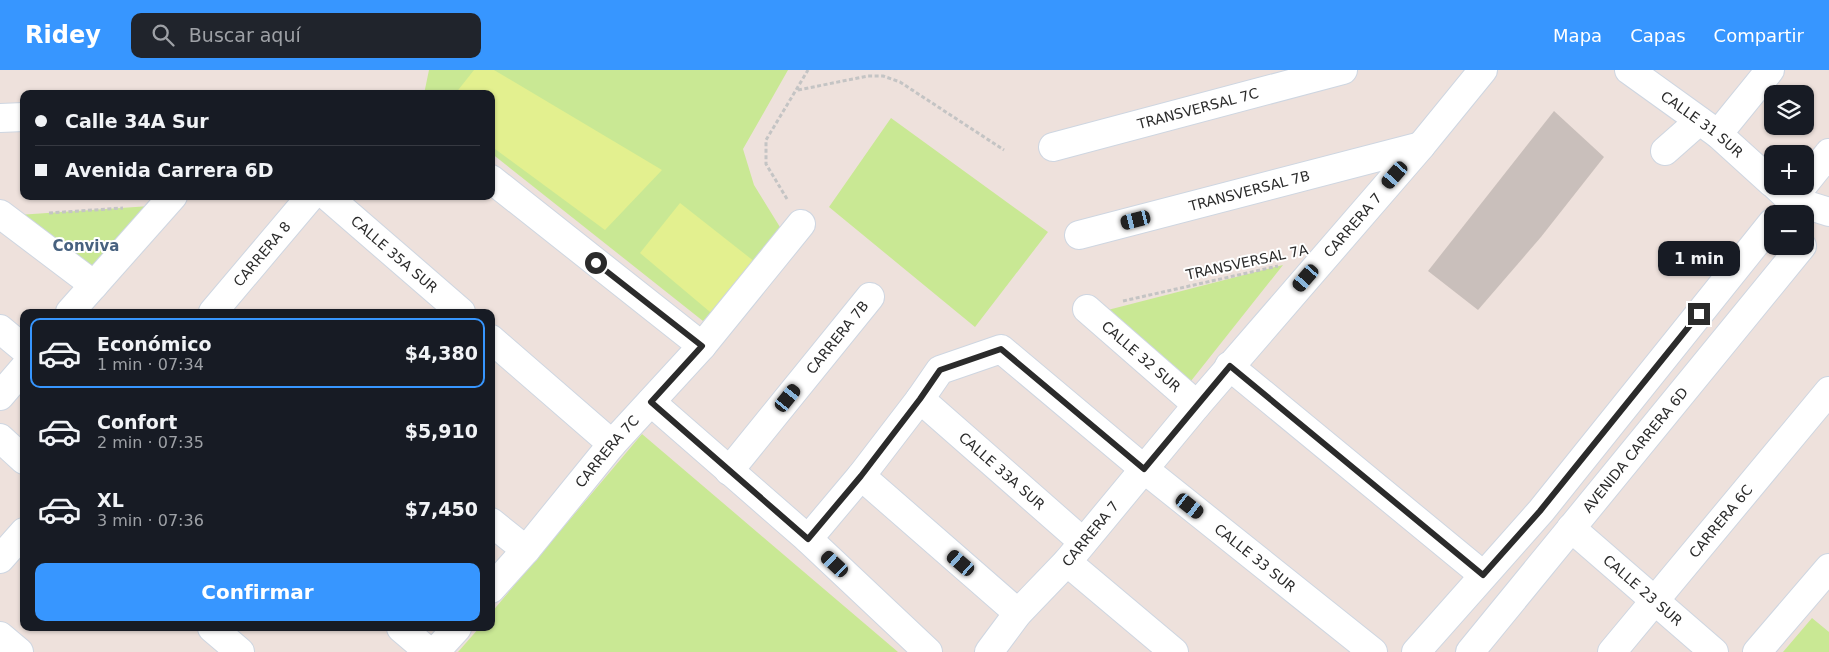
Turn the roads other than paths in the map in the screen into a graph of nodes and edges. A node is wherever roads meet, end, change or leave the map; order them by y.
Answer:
1 (1343, 70) edge
2 (1483, 70) edge
3 (1629, 70) edge
4 (1770, 70) edge
5 (20, 117) edge
6 (0, 118) edge
7 (1709, 127) junction
8 (1421, 146) junction
9 (1053, 148) dead end
10 (1665, 150) dead end
11 (1829, 153) edge
12 (1814, 167) edge
13 (1764, 172) edge
14 (495, 183) edge
15 (1794, 195) edge
16 (308, 200) edge
17 (331, 200) edge
18 (170, 201) edge
19 (1829, 212) edge
20 (0, 214) edge
21 (801, 224) road end
22 (1814, 231) edge
23 (1764, 233) edge
24 (1079, 235) dead end
25 (1795, 255) edge
26 (94, 285) junction
27 (870, 297) dead end
28 (73, 309) edge
29 (223, 309) edge
30 (458, 309) edge
31 (1087, 309) road end
32 (0, 329) edge
33 (495, 342) edge
34 (20, 346) edge
35 (702, 346) junction
36 (1230, 366) junction
37 (20, 373) edge
38 (1829, 391) edge
39 (0, 396) edge
40 (920, 399) junction
41 (651, 402) junction
42 (1197, 405) junction
43 (0, 438) edge
44 (612, 444) junction
45 (20, 456) edge
46 (1144, 469) junction
47 (729, 471) junction
48 (861, 476) junction
49 (495, 525) edge
50 (1571, 528) junction
51 (20, 536) edge
52 (808, 539) junction
53 (526, 550) junction
54 (1075, 552) junction
55 (0, 559) edge
56 (1483, 575) junction
57 (1824, 584) edge
58 (495, 585) edge
59 (1655, 601) junction
60 (1018, 613) junction
61 (216, 631) edge
62 (404, 631) edge
63 (454, 631) edge
64 (0, 636) edge
65 (19, 652) edge
66 (240, 652) edge
67 (428, 652) edge
68 (435, 652) edge
69 (928, 652) edge
70 (989, 652) edge
71 (1174, 652) edge
72 (1373, 652) edge
73 (1416, 652) edge
74 (1470, 652) edge
75 (1612, 652) edge
76 (1714, 652) edge
77 (1757, 652) edge

1 - 9 street, TRANSVERSAL 7C
2 - 8 street, CARRERA 7
3 - 7 street, CALLE 31 SUR
4 - 7 street
5 - 6 street
7 - 10 street
7 - 13 street, CALLE 31 SUR
8 - 24 street, TRANSVERSAL 7B
8 - 36 street, CARRERA 7
11 - 12 street
14 - 35 street
15 - 19 street, CALLE 31 SUR
16 - 29 street, CARRERA 8
17 - 30 street, CALLE 35A SUR
18 - 26 street
19 - 22 street
20 - 26 street
21 - 35 street, CARRERA 7C
23 - 56 street
25 - 50 street, AVENIDA CARRERA 6D
26 - 28 street
27 - 47 street, CARRERA 7B
31 - 42 street, CALLE 32 SUR
32 - 34 street
33 - 44 street
35 - 41 street, CARRERA 7C
36 - 42 street, CARRERA 7
36 - 56 street
37 - 39 street
38 - 59 street, CARRERA 6C
40 - 46 street, CALLE 33 SUR
40 - 48 street
40 - 54 street, CALLE 33A SUR
41 - 44 street, CARRERA 7C
41 - 47 street
42 - 46 street, CARRERA 7
43 - 45 street
44 - 53 street, CARRERA 7C
46 - 54 street, CARRERA 7
46 - 72 street, CALLE 33 SUR
47 - 52 street
48 - 52 street
48 - 60 street
49 - 53 street
50 - 59 street, CALLE 23 SUR
50 - 74 street, AVENIDA CARRERA 6D
51 - 55 street
52 - 69 street
53 - 58 street, CARRERA 7C
54 - 60 street, CARRERA 7
54 - 71 street, CALLE 33A SUR
56 - 73 street
57 - 77 street
59 - 75 street, CARRERA 6C
59 - 76 street, CALLE 23 SUR
60 - 70 street, CARRERA 7
61 - 66 street
62 - 67 street
63 - 68 street
64 - 65 street

